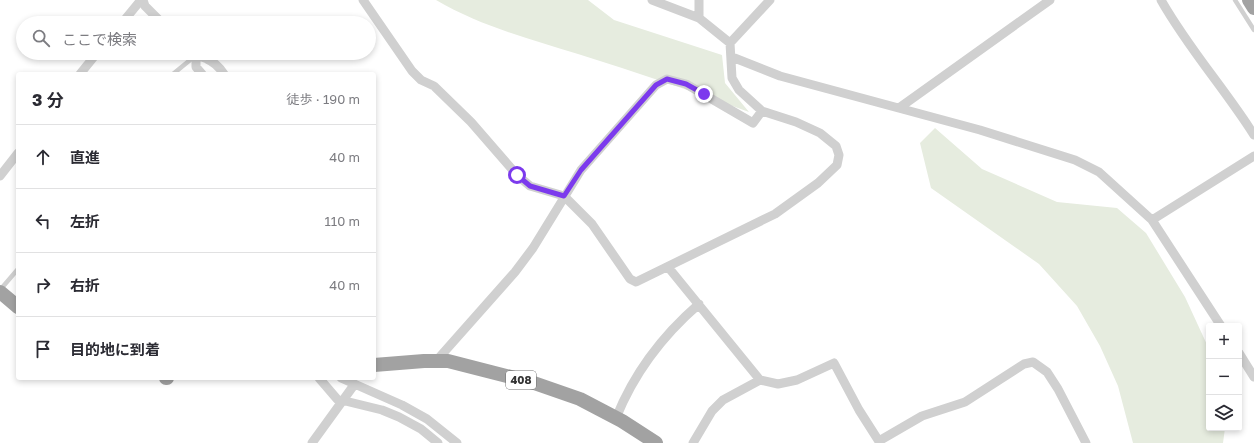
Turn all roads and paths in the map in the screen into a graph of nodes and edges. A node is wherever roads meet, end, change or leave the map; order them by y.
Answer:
1 (142, 0) edge
2 (363, 0) edge
3 (652, 0) edge
4 (699, 0) edge
5 (770, 0) edge
6 (1050, 0) edge
7 (1161, 0) edge
8 (1235, 0) edge
9 (1249, 0) edge
10 (1254, 8) edge
11 (128, 16) edge
12 (155, 16) edge
13 (374, 16) edge
14 (699, 18) junction
15 (376, 19) edge
16 (1254, 30) edge
17 (730, 42) junction
18 (732, 57) junction
19 (91, 60) edge
20 (188, 60) edge
21 (195, 60) edge
22 (210, 60) edge
23 (82, 72) edge
24 (175, 72) edge
25 (200, 72) edge
26 (222, 72) edge
27 (900, 108) junction
28 (762, 112) junction
29 (1254, 136) edge
30 (16, 156) edge
31 (1254, 156) edge
32 (0, 176) edge
33 (564, 196) junction
34 (1152, 220) junction
35 (668, 267) junction
36 (16, 271) edge
37 (0, 291) edge
38 (699, 304) junction
39 (16, 305) edge
40 (1220, 323) edge
41 (1242, 358) edge
42 (436, 360) junction
43 (376, 365) edge
44 (1254, 377) edge
45 (321, 380) edge
46 (344, 380) edge
47 (760, 380) junction
48 (354, 386) junction
49 (343, 400) junction
50 (616, 418) junction
51 (879, 442) edge
52 (312, 443) edge
53 (438, 443) edge
54 (457, 443) edge
55 (656, 443) edge
56 (693, 443) edge
57 (1086, 443) edge

1 - 11 street
1 - 12 street
2 - 13 street
3 - 14 street
4 - 14 street
5 - 17 street
6 - 27 street
7 - 29 street
8 - 16 lane
9 - 10 highway
14 - 17 street
15 - 33 street
17 - 18 street
18 - 27 street
18 - 28 street
19 - 23 street
20 - 24 lane
21 - 25 street
22 - 26 street
27 - 34 street
28 - 33 street
28 - 35 street
30 - 32 street
31 - 34 street
33 - 35 street
33 - 42 street
34 - 40 street
35 - 38 street
36 - 37 lane
37 - 39 highway
38 - 47 street
38 - 50 street
41 - 44 street
42 - 43 highway, 408
42 - 50 highway, 408
45 - 49 street
46 - 48 street
47 - 51 street
47 - 56 street
48 - 49 street
48 - 54 street
49 - 52 street
49 - 53 street
50 - 55 highway, 408
51 - 57 street

